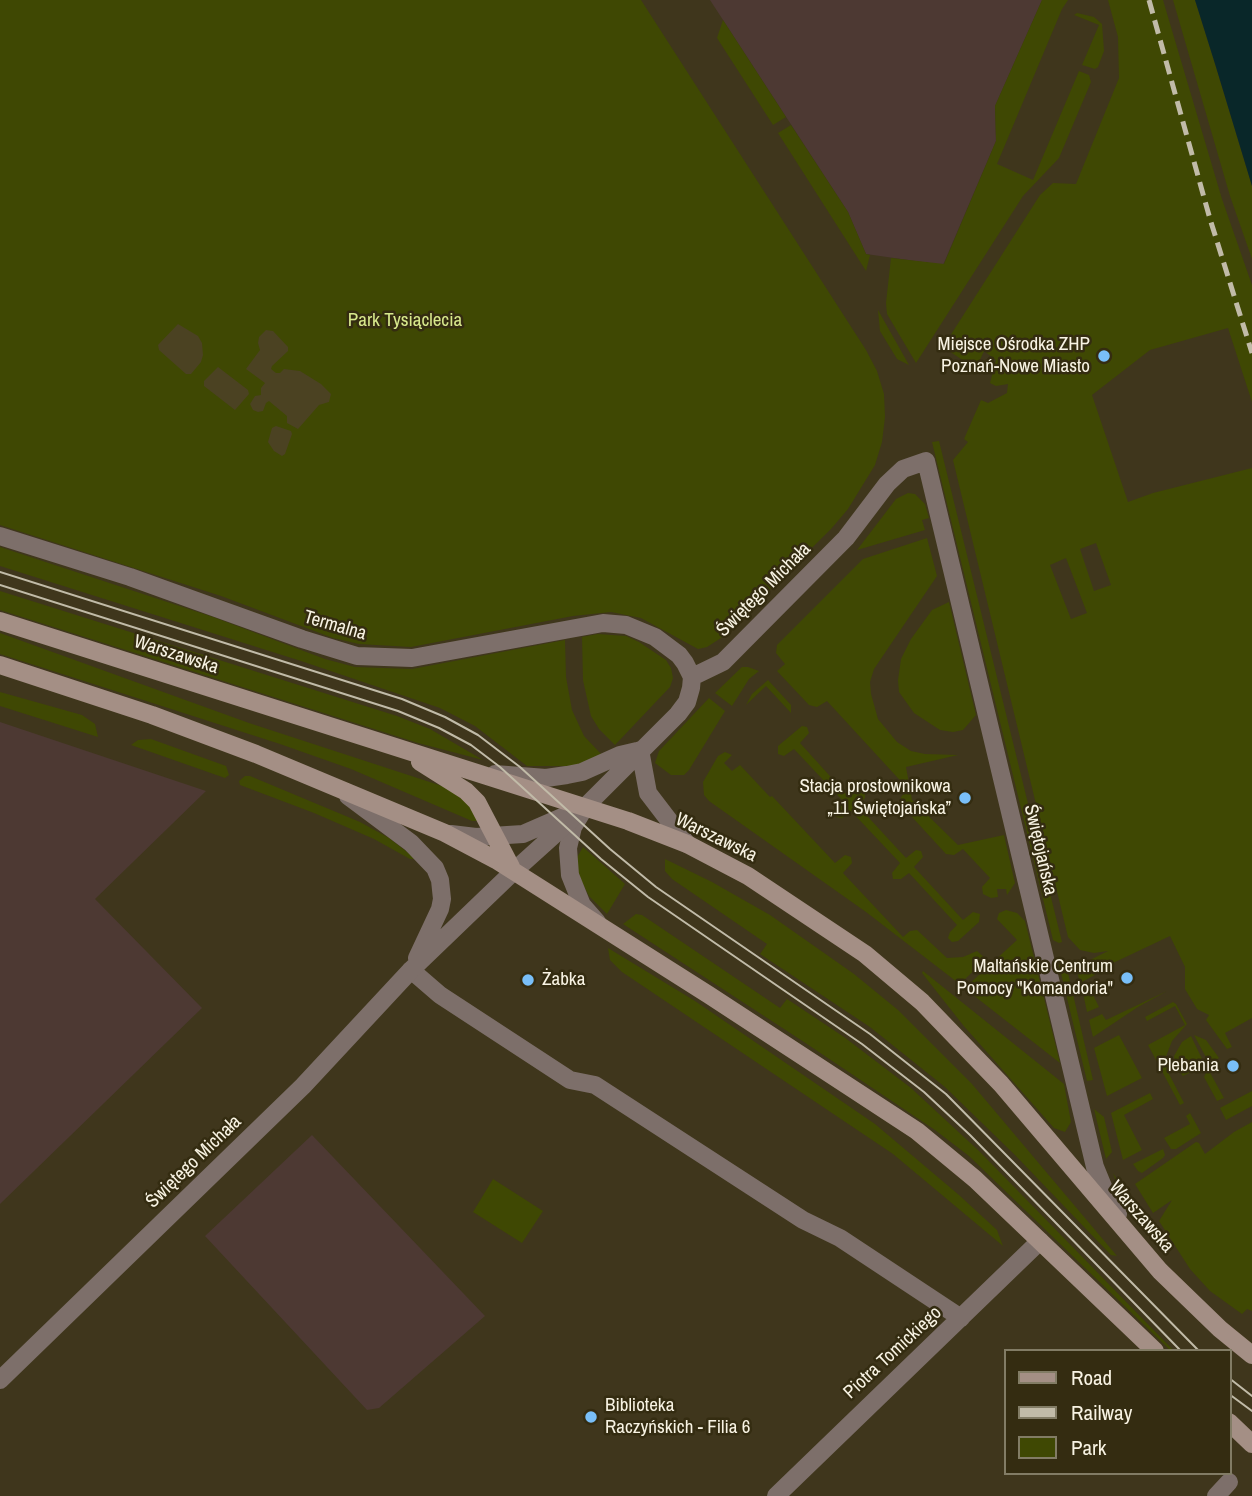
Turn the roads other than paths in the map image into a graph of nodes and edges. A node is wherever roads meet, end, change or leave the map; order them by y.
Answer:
1 (926, 461) joint
2 (0, 536) edge
3 (0, 621) edge
4 (0, 665) edge
5 (692, 677) junction
6 (386, 744) junction
7 (640, 750) junction
8 (462, 768) junction
9 (340, 789) junction
10 (585, 807) junction
11 (444, 833) junction
12 (494, 837) junction
13 (687, 844) junction
14 (514, 871) junction
15 (602, 927) junction
16 (411, 970) junction
17 (1040, 1241) junction
18 (1133, 1241) junction
19 (961, 1318) junction
20 (1153, 1349) edge
21 (1252, 1355) edge
22 (0, 1380) edge
23 (1231, 1424) edge
24 (1252, 1444) edge
25 (1229, 1482) dead end
26 (776, 1496) edge
27 (1216, 1496) edge

1 - 5 street, Świętego Michała
1 - 18 street, Świętojańska
2 - 5 street, Termalna
3 - 6 main road, Warszawska
4 - 9 main road
5 - 7 street, Świętego Michała
6 - 8 main road, Warszawska
6 - 12 main road
7 - 8 street, Świętego Michała
7 - 10 street, Świętego Michała
7 - 13 street
8 - 10 main road, Warszawska
9 - 11 main road
9 - 16 street, Świętego Michała
10 - 12 street
10 - 13 main road, Warszawska
10 - 14 street, Świętego Michała
10 - 15 street
11 - 12 street
11 - 14 main road
12 - 14 main road
13 - 18 main road, Warszawska
14 - 15 main road
14 - 16 street, Świętego Michała
15 - 17 main road
16 - 19 street
16 - 22 street, Świętego Michała
17 - 19 street, Piotra Tomickiego
17 - 20 main road
18 - 21 main road, Warszawska
19 - 26 street, Piotra Tomickiego
23 - 24 main road
25 - 27 street

